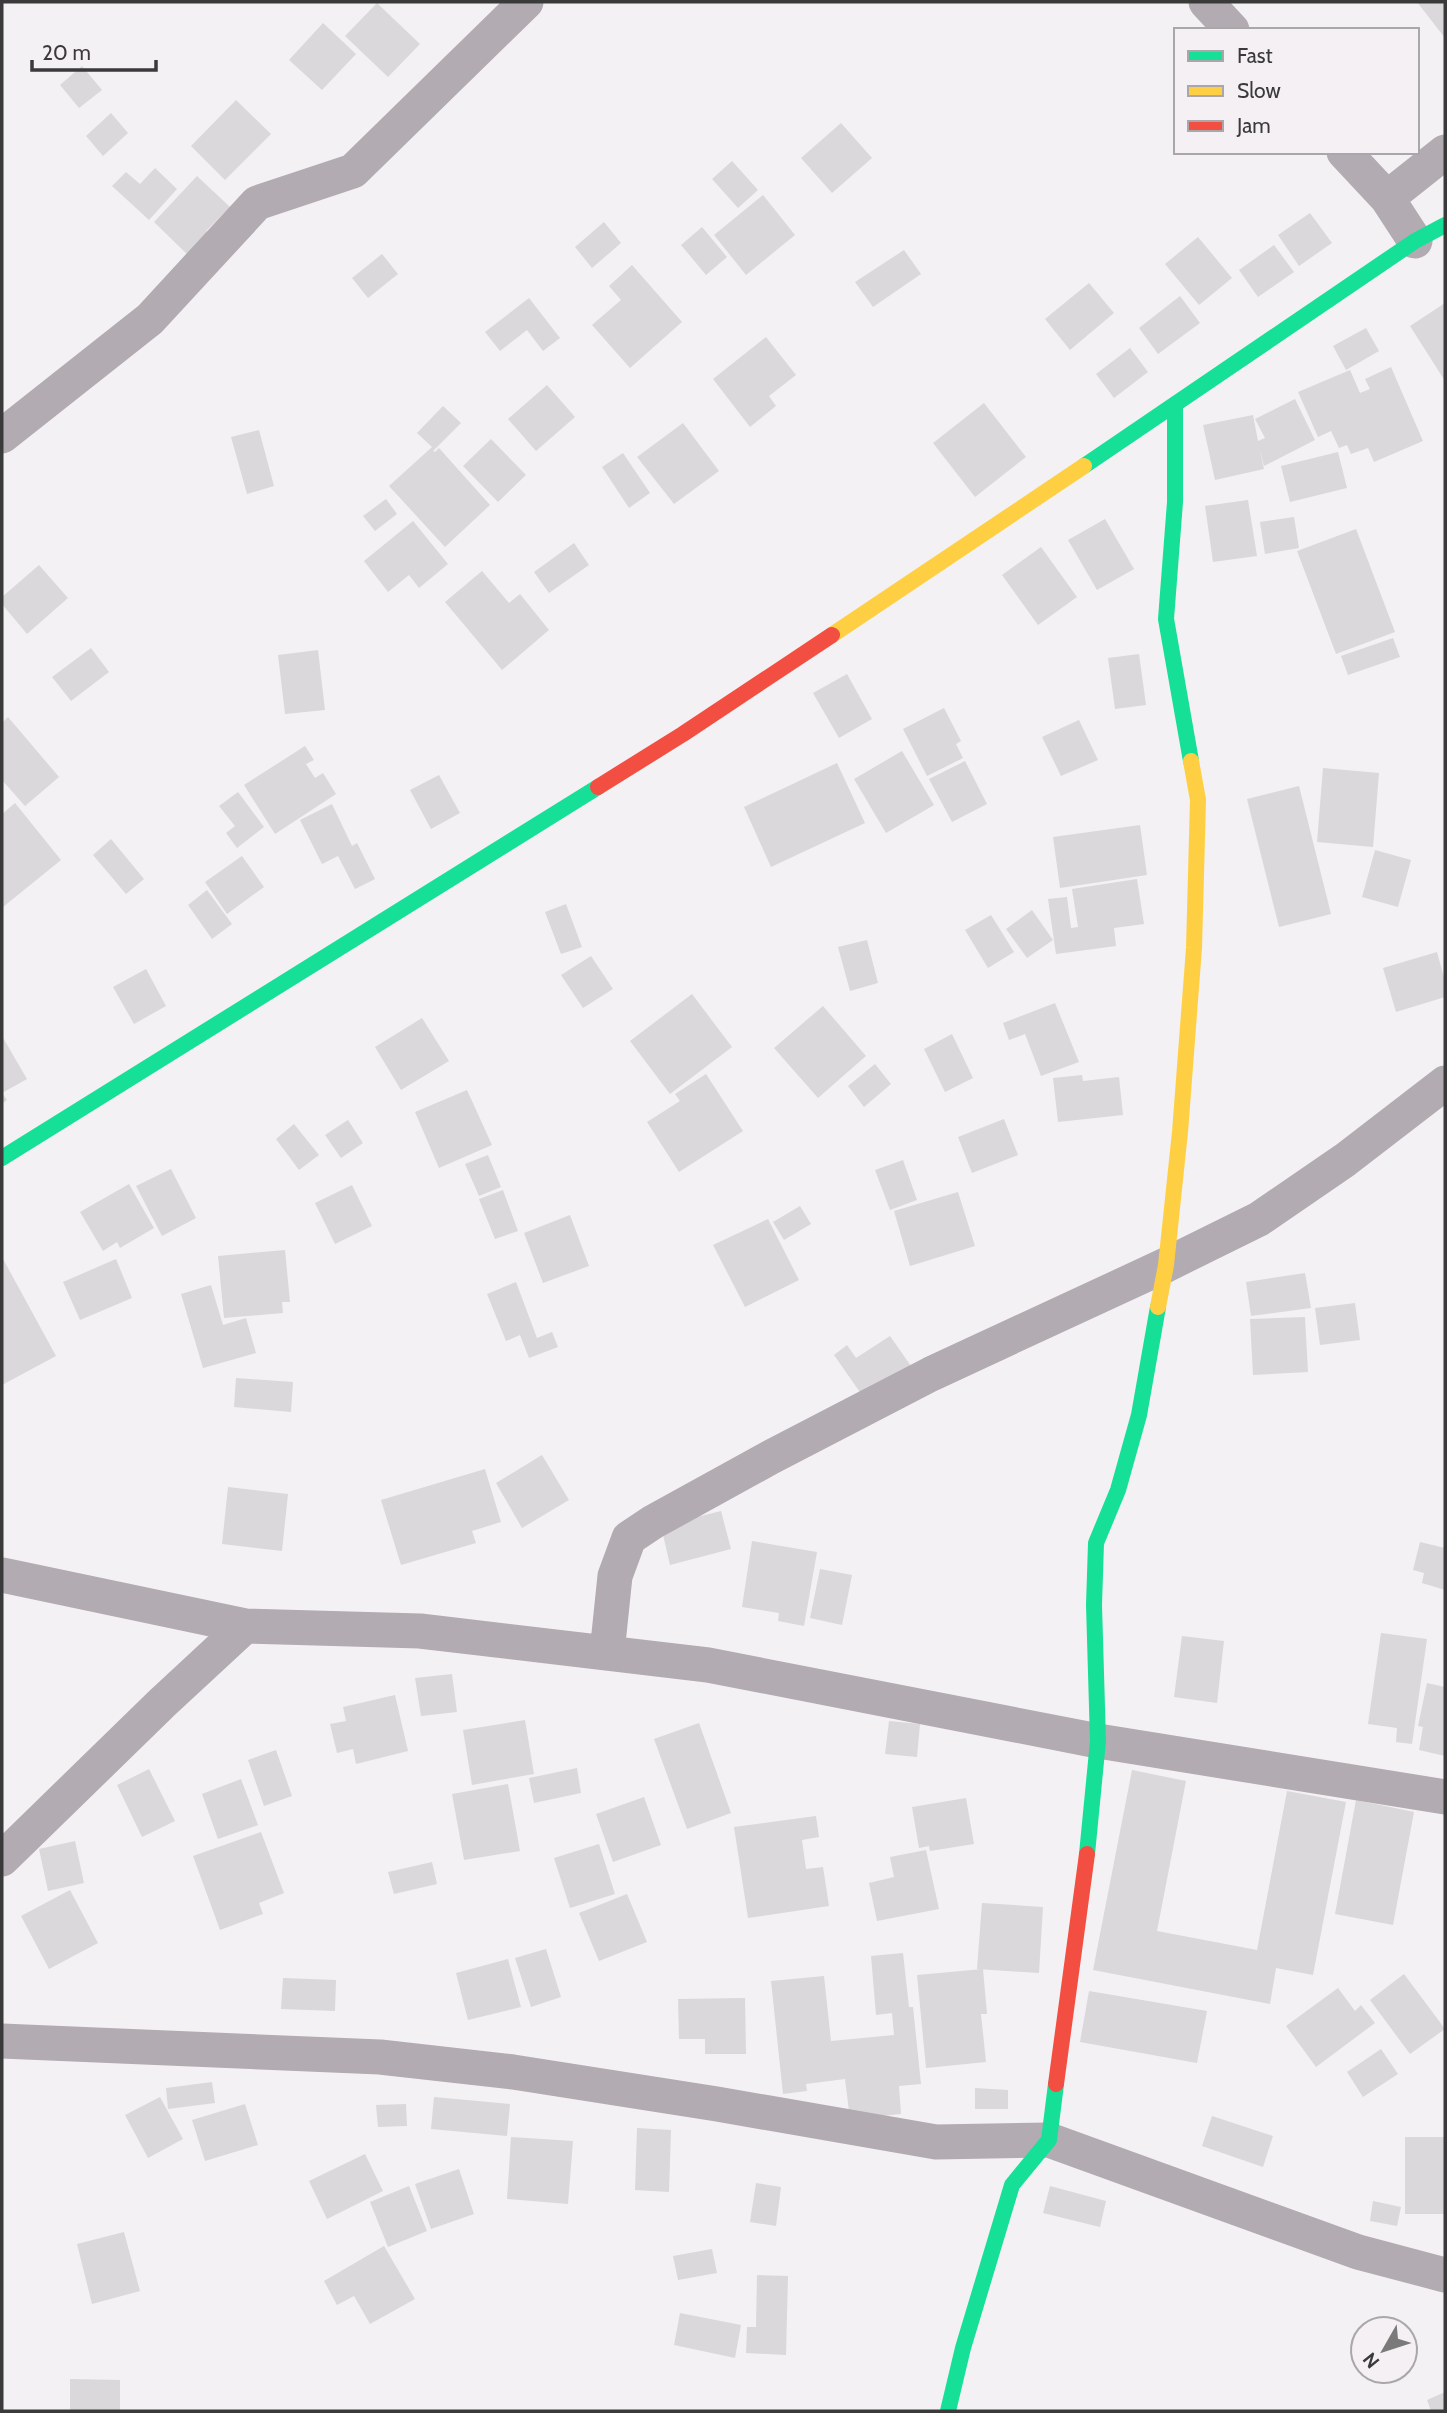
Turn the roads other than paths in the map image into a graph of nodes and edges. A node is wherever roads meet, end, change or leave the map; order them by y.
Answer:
1 (526, 2) edge
2 (1206, 2) edge
3 (1229, 28) edge
4 (1445, 152) edge
5 (1347, 154) edge
6 (1387, 198) junction
7 (1445, 225) edge
8 (1415, 241) junction
9 (1175, 405) junction
10 (2, 436) edge
11 (1445, 1083) edge
12 (2, 1158) edge
13 (1166, 1265) junction
14 (2, 1575) edge
15 (245, 1626) junction
16 (607, 1653) junction
17 (1098, 1741) junction
18 (1445, 1797) edge
19 (2, 1859) edge
20 (2, 2041) edge
21 (1049, 2140) junction
22 (1445, 2275) edge
23 (948, 2411) edge

1 - 10 street
2 - 3 street
4 - 6 street
5 - 6 street
6 - 8 street
7 - 8 street
8 - 9 street
9 - 12 street
9 - 13 street
11 - 13 street
13 - 16 street
13 - 17 street
14 - 15 street
15 - 16 street
15 - 19 street
16 - 17 street
17 - 18 street
17 - 21 street
20 - 21 street
21 - 22 street
21 - 23 street

